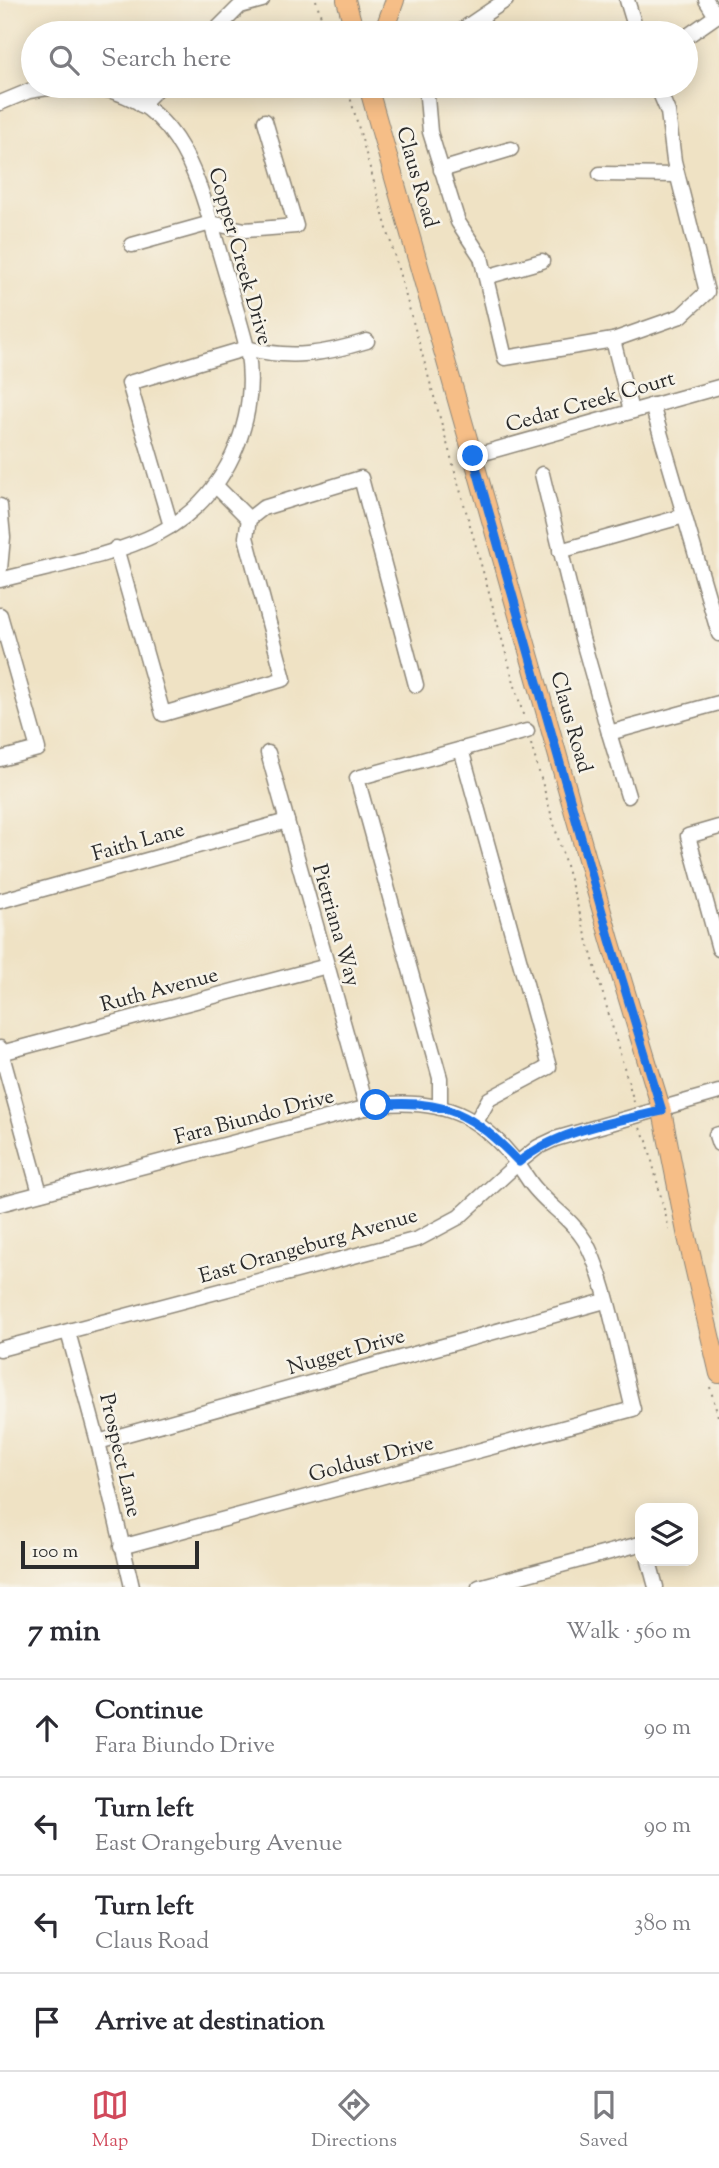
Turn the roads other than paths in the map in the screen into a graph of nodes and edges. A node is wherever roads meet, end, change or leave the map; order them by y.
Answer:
1 (262, 0) edge
2 (346, 0) edge
3 (396, 0) edge
4 (506, 0) edge
5 (627, 0) edge
6 (706, 0) edge
7 (718, 15) edge
8 (480, 18) junction
9 (225, 21) edge
10 (352, 21) edge
11 (388, 21) edge
12 (475, 21) edge
13 (482, 21) edge
14 (633, 21) edge
15 (698, 29) edge
16 (21, 94) edge
17 (125, 98) edge
18 (148, 98) edge
19 (371, 98) edge
20 (427, 98) edge
21 (662, 98) edge
22 (0, 103) edge
23 (141, 105) junction
24 (265, 121) dead end
25 (512, 149) dead end
26 (442, 170) junction
27 (600, 174) dead end
28 (677, 175) junction
29 (211, 223) junction
30 (132, 245) dead end
31 (542, 261) dead end
32 (486, 277) junction
33 (613, 340) junction
34 (367, 341) dead end
35 (247, 348) junction
36 (719, 387) edge
37 (652, 405) junction
38 (631, 411) junction
39 (473, 456) junction
40 (542, 474) dead end
41 (215, 485) junction
42 (0, 506) edge
43 (684, 516) junction
44 (249, 519) junction
45 (171, 526) junction
46 (116, 548) junction
47 (560, 551) junction
48 (0, 569) edge
49 (0, 580) edge
50 (0, 615) edge
51 (719, 634) edge
52 (416, 685) dead end
53 (719, 703) edge
54 (527, 731) road end
55 (609, 733) junction
56 (461, 749) junction
57 (268, 753) dead end
58 (0, 759) edge
59 (628, 796) dead end
60 (287, 821) junction
61 (719, 827) edge
62 (0, 901) edge
63 (719, 949) edge
64 (327, 966) junction
65 (1, 1050) edge
66 (719, 1092) edge
67 (367, 1108) junction
68 (440, 1108) junction
69 (662, 1111) junction
70 (476, 1122) junction
71 (719, 1134) edge
72 (719, 1144) edge
73 (519, 1162) junction
74 (40, 1193) junction
75 (0, 1204) edge
76 (605, 1301) junction
77 (68, 1332) junction
78 (0, 1349) edge
79 (714, 1379) edge
80 (633, 1409) joint
81 (99, 1441) junction
82 (635, 1546) edge
83 (121, 1547) junction
84 (650, 1566) edge
85 (515, 1582) edge
86 (132, 1587) edge
87 (479, 1587) edge
88 (656, 1587) edge

1 - 9 street
2 - 10 main road
3 - 11 main road
4 - 8 street
5 - 14 street
6 - 7 street
7 - 15 street
8 - 12 street
8 - 13 street
16 - 22 street
17 - 23 street, Copper Creek Drive
18 - 23 street
19 - 39 main road, Claus Road
20 - 26 street
21 - 28 street
23 - 29 street, Copper Creek Drive
24 - 29 street
25 - 26 street
26 - 32 street
27 - 28 street
28 - 33 street
29 - 30 street
29 - 35 street, Copper Creek Drive
31 - 32 street
32 - 33 street
33 - 38 street
34 - 35 street
35 - 41 street, Copper Creek Drive
35 - 45 street
36 - 37 street, Cedar Creek Court
37 - 38 street, Cedar Creek Court
37 - 43 street
38 - 39 street, Cedar Creek Court
39 - 69 main road, Claus Road
40 - 47 street
41 - 44 street
41 - 45 street, Copper Creek Drive
42 - 48 street
43 - 47 street
43 - 51 street
44 - 46 street
44 - 52 street
45 - 46 street, Copper Creek Drive
46 - 49 street, Copper Creek Drive
47 - 55 street
50 - 58 street
53 - 55 street
54 - 56 street
55 - 59 street
56 - 68 street
56 - 70 street
57 - 60 street, Pietriana Way
60 - 62 street, Faith Lane
60 - 64 street, Pietriana Way
61 - 63 street
64 - 65 street, Ruth Avenue
64 - 67 street, Pietriana Way
65 - 74 street
66 - 69 street, East Orangeburg Avenue
67 - 68 street, Fara Biundo Drive
67 - 74 street, Fara Biundo Drive
68 - 70 street, Fara Biundo Drive
69 - 73 street, East Orangeburg Avenue
69 - 79 main road, Claus Road
70 - 73 street, Fara Biundo Drive
71 - 72 street
73 - 76 street, Fara Biundo Drive
73 - 77 street, East Orangeburg Avenue
74 - 75 street, Fara Biundo Drive
76 - 80 street, Fara Biundo Drive
76 - 81 street, Nugget Drive
77 - 78 street, East Orangeburg Avenue
77 - 81 street, Prospect Lane
80 - 83 street, Goldust Drive
81 - 83 street, Prospect Lane
82 - 85 street
83 - 86 street, Prospect Lane
84 - 88 street
85 - 87 street

